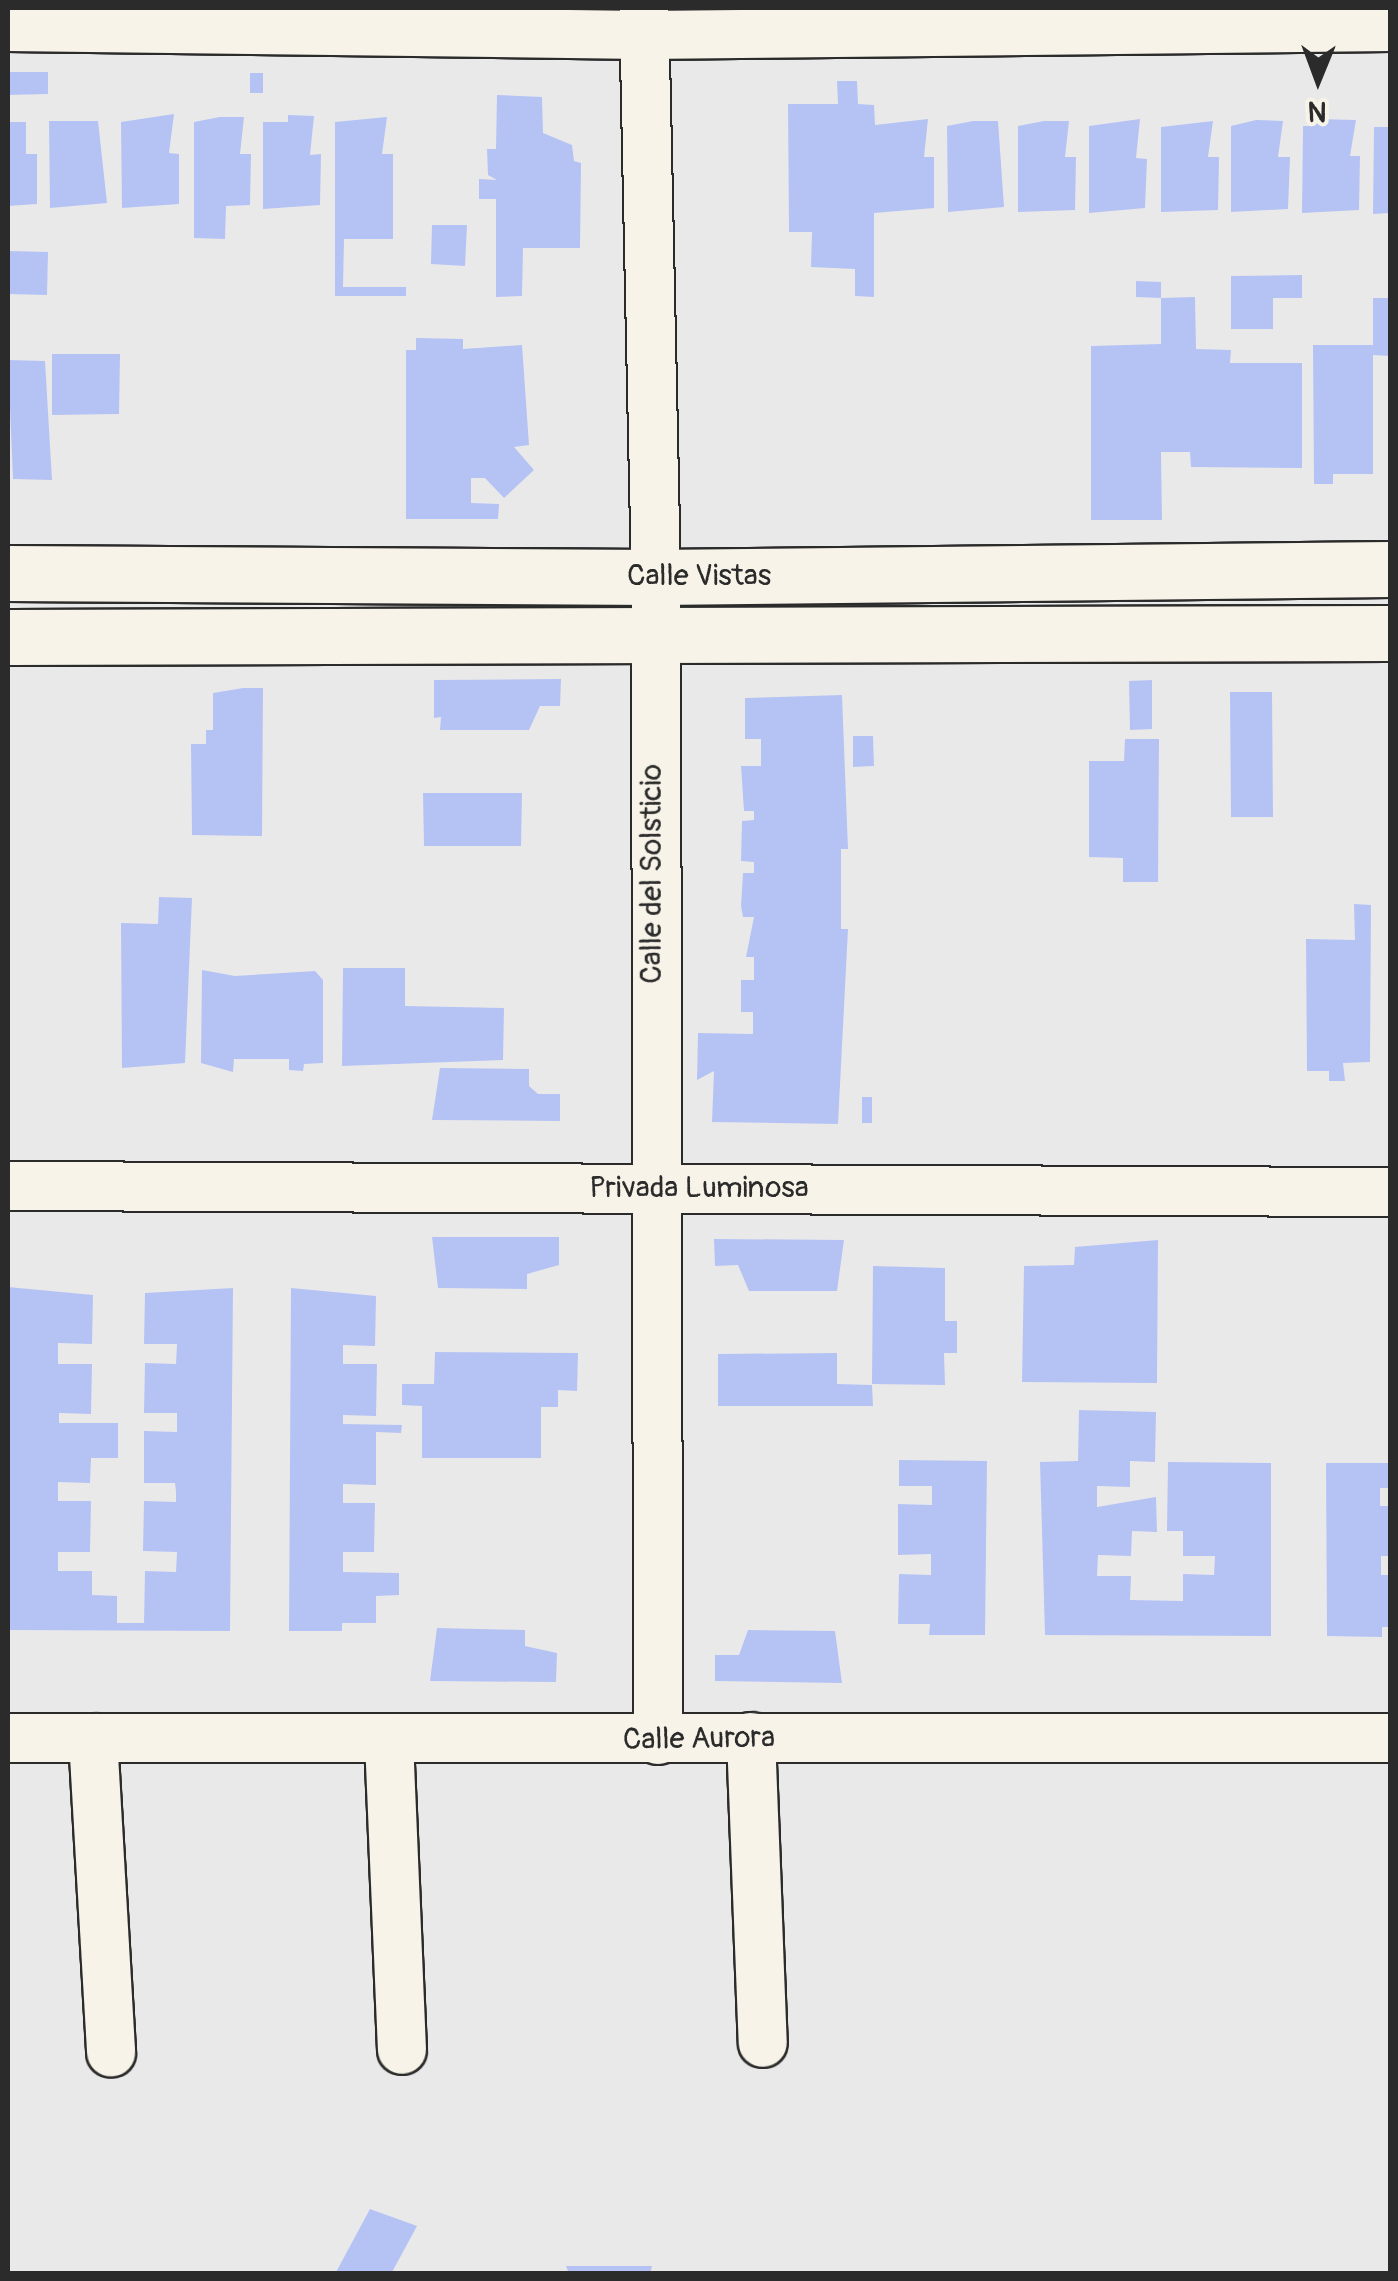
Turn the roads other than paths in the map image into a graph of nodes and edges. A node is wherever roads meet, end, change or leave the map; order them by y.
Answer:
1 (644, 21) edge
2 (8, 27) edge
3 (1390, 27) edge
4 (1390, 569) edge
5 (1304, 570) junction
6 (8, 573) edge
7 (656, 577) junction
8 (1390, 632) edge
9 (1308, 633) junction
10 (8, 636) edge
11 (652, 638) junction
12 (8, 1186) edge
13 (652, 1187) junction
14 (1390, 1192) edge
15 (751, 1737) junction
16 (8, 1738) edge
17 (93, 1738) junction
18 (1390, 1738) edge
19 (388, 1740) junction
20 (658, 1740) junction
21 (763, 2044) dead end
22 (402, 2050) dead end
23 (111, 2052) dead end

1 - 2 street
1 - 3 street
1 - 7 street, Calle del Solsticio
4 - 5 street, Calle Vistas
5 - 7 street, Calle Vistas
5 - 9 street
6 - 7 street, Calle Vistas
7 - 11 street, Calle del Solsticio
8 - 9 street, Calle Vistas
9 - 11 street, Calle Vistas
10 - 11 street, Calle Vistas
11 - 13 street, Calle del Solsticio
12 - 13 street, Privada Luminosa
13 - 14 street, Privada Luminosa
13 - 20 street, Calle del Solsticio
15 - 18 street, Calle Aurora
15 - 20 street, Calle Aurora
15 - 21 street
16 - 17 street, Calle Aurora
17 - 19 street, Calle Aurora
17 - 23 street
19 - 20 street, Calle Aurora
19 - 22 street

